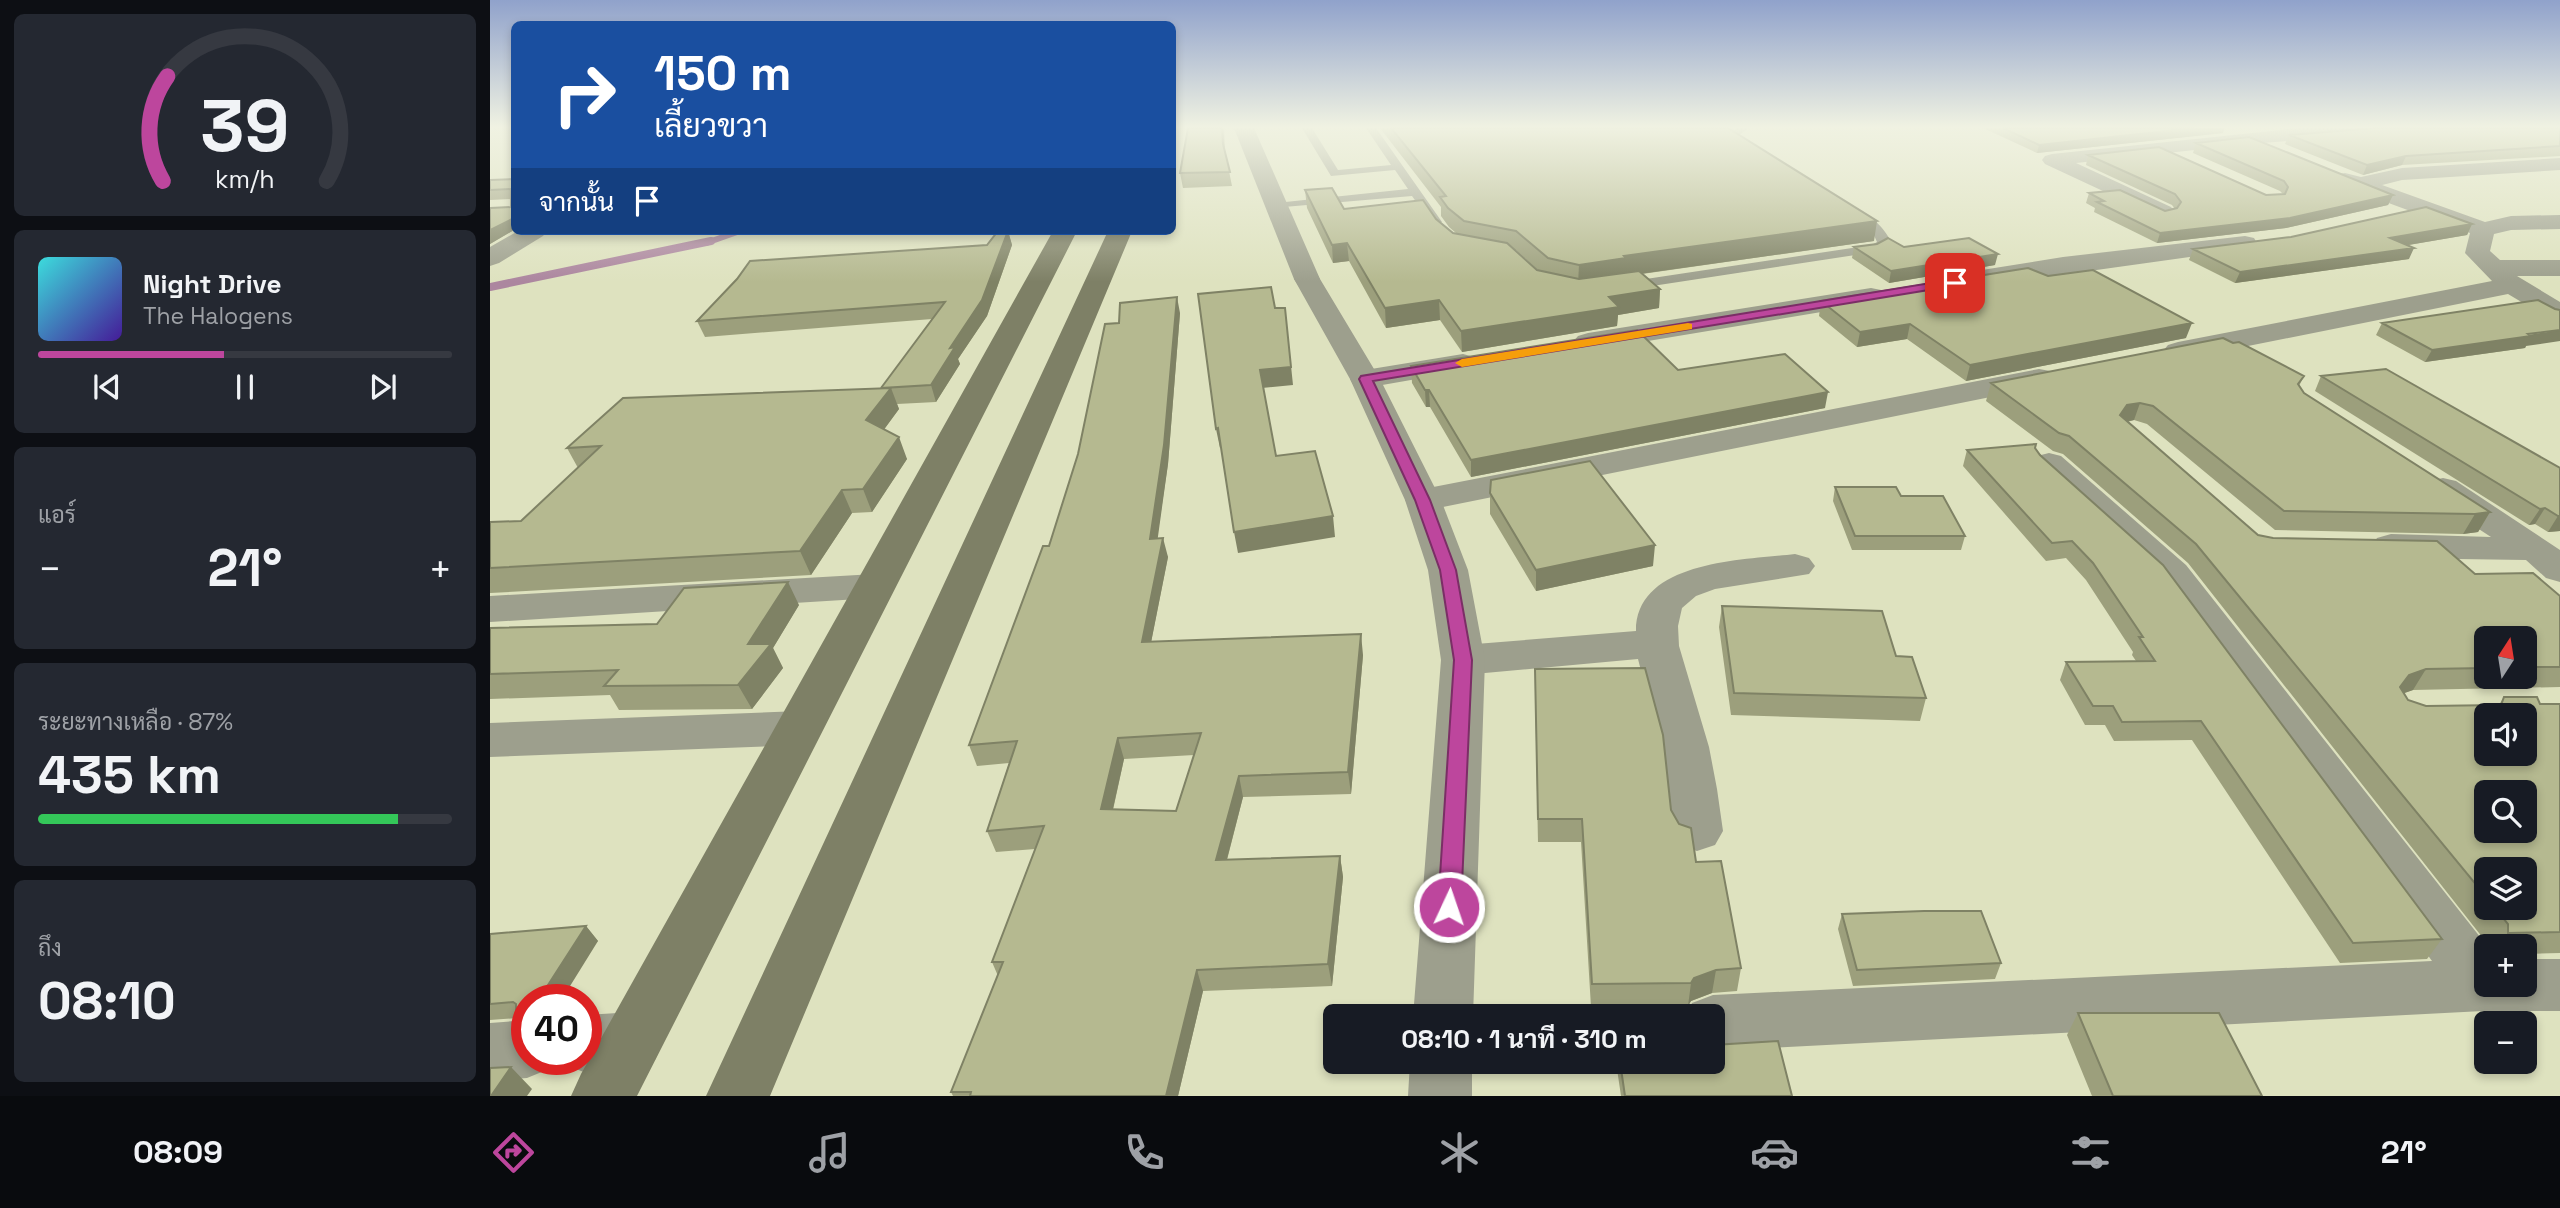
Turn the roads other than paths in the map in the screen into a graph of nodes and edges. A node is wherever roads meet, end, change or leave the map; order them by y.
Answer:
1 (1268, 179) edge
2 (1406, 179) edge
3 (2093, 179) edge
4 (2346, 179) edge
5 (2382, 179) edge
6 (2360, 185) junction
7 (1415, 192) junction
8 (1842, 203) edge
9 (1276, 206) junction
10 (2426, 207) junction
11 (2163, 212) edge
12 (2375, 218) edge
13 (2560, 222) edge
14 (2483, 230) junction
15 (1443, 232) edge
16 (528, 235) edge
17 (1063, 235) edge
18 (1118, 235) edge
19 (2273, 239) edge
20 (490, 258) edge
21 (2560, 268) edge
22 (2502, 276) junction
23 (1953, 283) edge
24 (1612, 288) edge
25 (1899, 292) edge
26 (2560, 313) edge
27 (1557, 348) edge
28 (2144, 358) edge
29 (1488, 359) edge
30 (2063, 374) edge
31 (1365, 379) junction
32 (2049, 463) edge
33 (2411, 468) edge
34 (1423, 500) junction
35 (2359, 546) edge
36 (2548, 560) edge
37 (1794, 566) dead end
38 (875, 586) junction
39 (490, 609) edge
40 (1658, 643) junction
41 (1463, 660) junction
42 (800, 727) junction
43 (490, 740) edge
44 (1697, 831) dead end
45 (2474, 973) edge
46 (2474, 985) edge
47 (2537, 985) edge
48 (2560, 985) edge
49 (1444, 1004) edge
50 (1725, 1022) edge
51 (609, 1042) edge
52 (511, 1050) edge
53 (490, 1052) edge
54 (1441, 1074) edge
55 (603, 1096) edge
56 (738, 1096) edge
57 (1440, 1096) edge

1 - 9 street
2 - 7 lane
3 - 11 street
4 - 6 street
5 - 6 street
6 - 10 street
7 - 9 lane
7 - 15 lane
8 - 24 lane
9 - 31 street
10 - 12 street
10 - 14 street
13 - 14 street
14 - 22 street
16 - 20 street
17 - 38 main road
18 - 56 main road
19 - 23 street
21 - 22 street
22 - 26 street
22 - 28 street
25 - 27 street
29 - 31 street
30 - 34 street
31 - 34 street
32 - 45 street
33 - 36 street
34 - 41 street
35 - 36 street
37 - 40 street
38 - 39 street
38 - 42 main road
40 - 41 street
40 - 44 street
41 - 49 street
42 - 43 street
42 - 51 main road
46 - 50 street
47 - 48 street
51 - 55 main road
52 - 53 street
54 - 57 street

